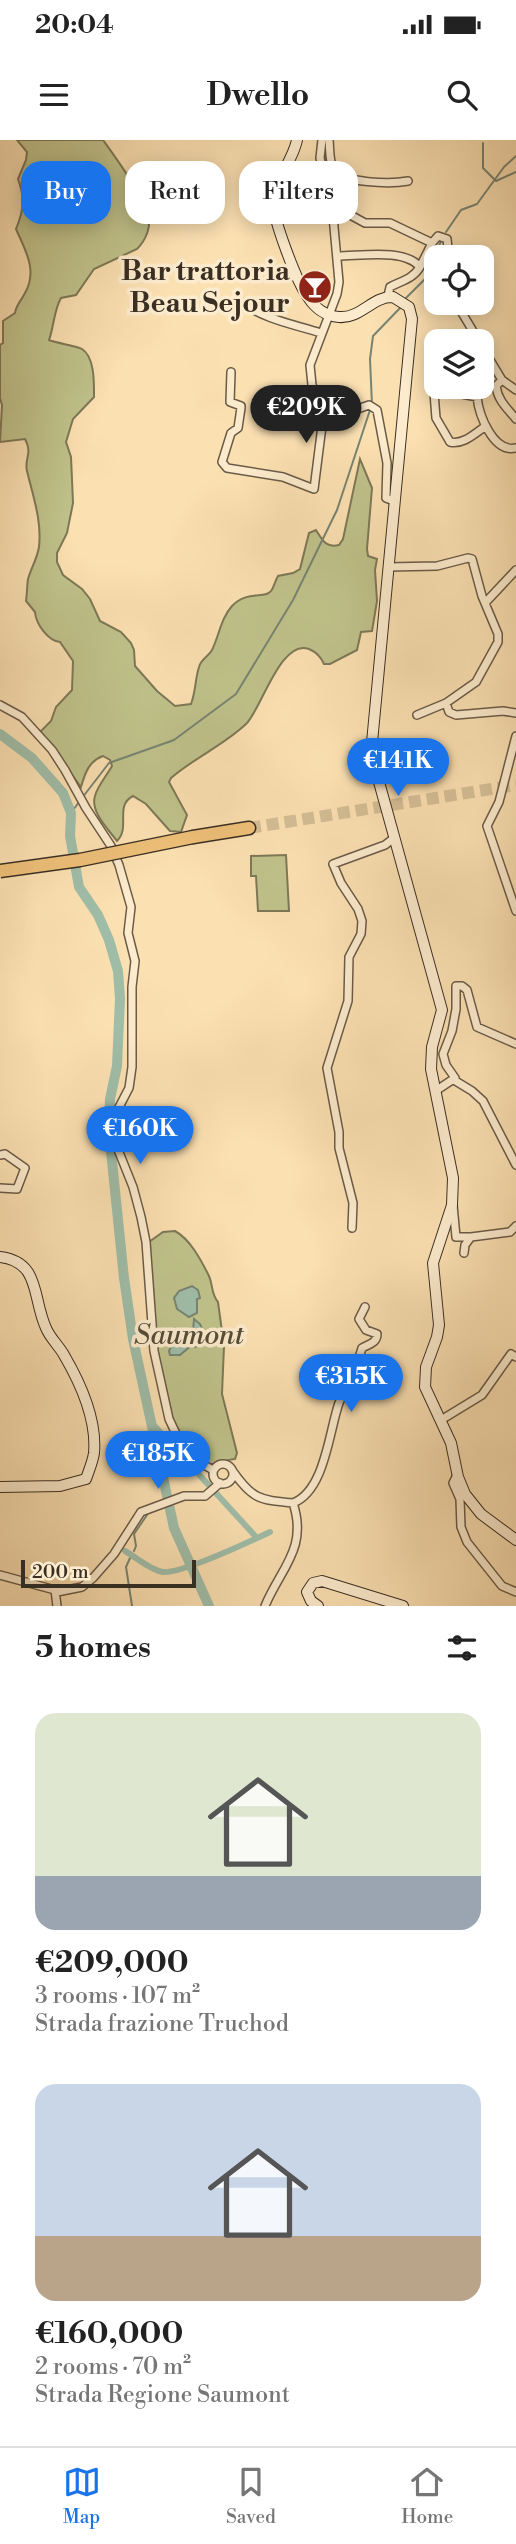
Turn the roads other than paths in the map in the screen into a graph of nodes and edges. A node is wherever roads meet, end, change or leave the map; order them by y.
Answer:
1 (296, 140) edge
2 (322, 140) edge
3 (329, 140) edge
4 (321, 161) edge
5 (408, 181) dead end
6 (358, 219) edge
7 (334, 224) edge
8 (432, 243) junction
9 (449, 245) edge
10 (338, 256) junction
11 (420, 267) junction
12 (388, 296) junction
13 (241, 302) dead end
14 (328, 315) junction
15 (321, 333) junction
16 (494, 369) edge
17 (231, 372) dead end
18 (502, 380) junction
19 (516, 390) edge
20 (434, 399) edge
21 (477, 399) edge
22 (326, 415) junction
23 (516, 419) edge
24 (486, 426) junction
25 (516, 448) edge
26 (394, 501) junction
27 (388, 567) junction
28 (516, 570) edge
29 (485, 603) junction
30 (446, 703) junction
31 (0, 705) edge
32 (516, 713) edge
33 (417, 715) dead end
34 (516, 736) edge
35 (250, 828) tunnel mouth
36 (394, 838) junction
37 (0, 871) edge
38 (516, 911) edge
39 (516, 1044) edge
40 (454, 1080) junction
41 (437, 1090) junction
42 (0, 1155) edge
43 (516, 1165) edge
44 (0, 1188) edge
45 (452, 1205) junction
46 (516, 1226) edge
47 (352, 1228) dead end
48 (471, 1237) junction
49 (464, 1253) dead end
50 (0, 1257) edge
51 (365, 1307) dead end
52 (516, 1357) edge
53 (441, 1420) junction
54 (214, 1470) junction
55 (232, 1470) junction
56 (458, 1473) junction
57 (218, 1486) junction
58 (0, 1487) edge
59 (293, 1503) junction
60 (516, 1540) edge
61 (0, 1575) edge
62 (57, 1592) junction
63 (516, 1592) edge
64 (57, 1606) edge
65 (265, 1606) edge
66 (318, 1606) edge
67 (403, 1606) edge

1 - 14 main road
2 - 4 street
3 - 5 street
6 - 8 street
7 - 10 street
8 - 9 street
8 - 11 street
10 - 11 street
10 - 14 street
11 - 12 street
12 - 14 main road
12 - 26 main road
13 - 15 street
14 - 15 street
15 - 22 street
16 - 18 street
17 - 22 street
18 - 19 street
18 - 23 street
20 - 24 street
21 - 24 street
22 - 26 street
24 - 25 street
26 - 27 main road
27 - 29 street
27 - 36 main road
28 - 29 street
29 - 30 street
30 - 32 street
30 - 33 street
31 - 54 street
34 - 38 street
35 - 37 highway, bridge
36 - 41 main road
36 - 47 street
39 - 40 street
40 - 41 street
40 - 43 street
41 - 45 main road
42 - 44 street
45 - 48 street
45 - 53 main road
46 - 48 street
48 - 49 street
50 - 58 main road
51 - 59 street
52 - 53 street
53 - 56 main road
54 - 55 street
54 - 57 street
55 - 57 street
55 - 59 street
56 - 60 main road
56 - 63 street
57 - 62 street
59 - 65 street
61 - 62 street
62 - 64 street
66 - 67 main road

